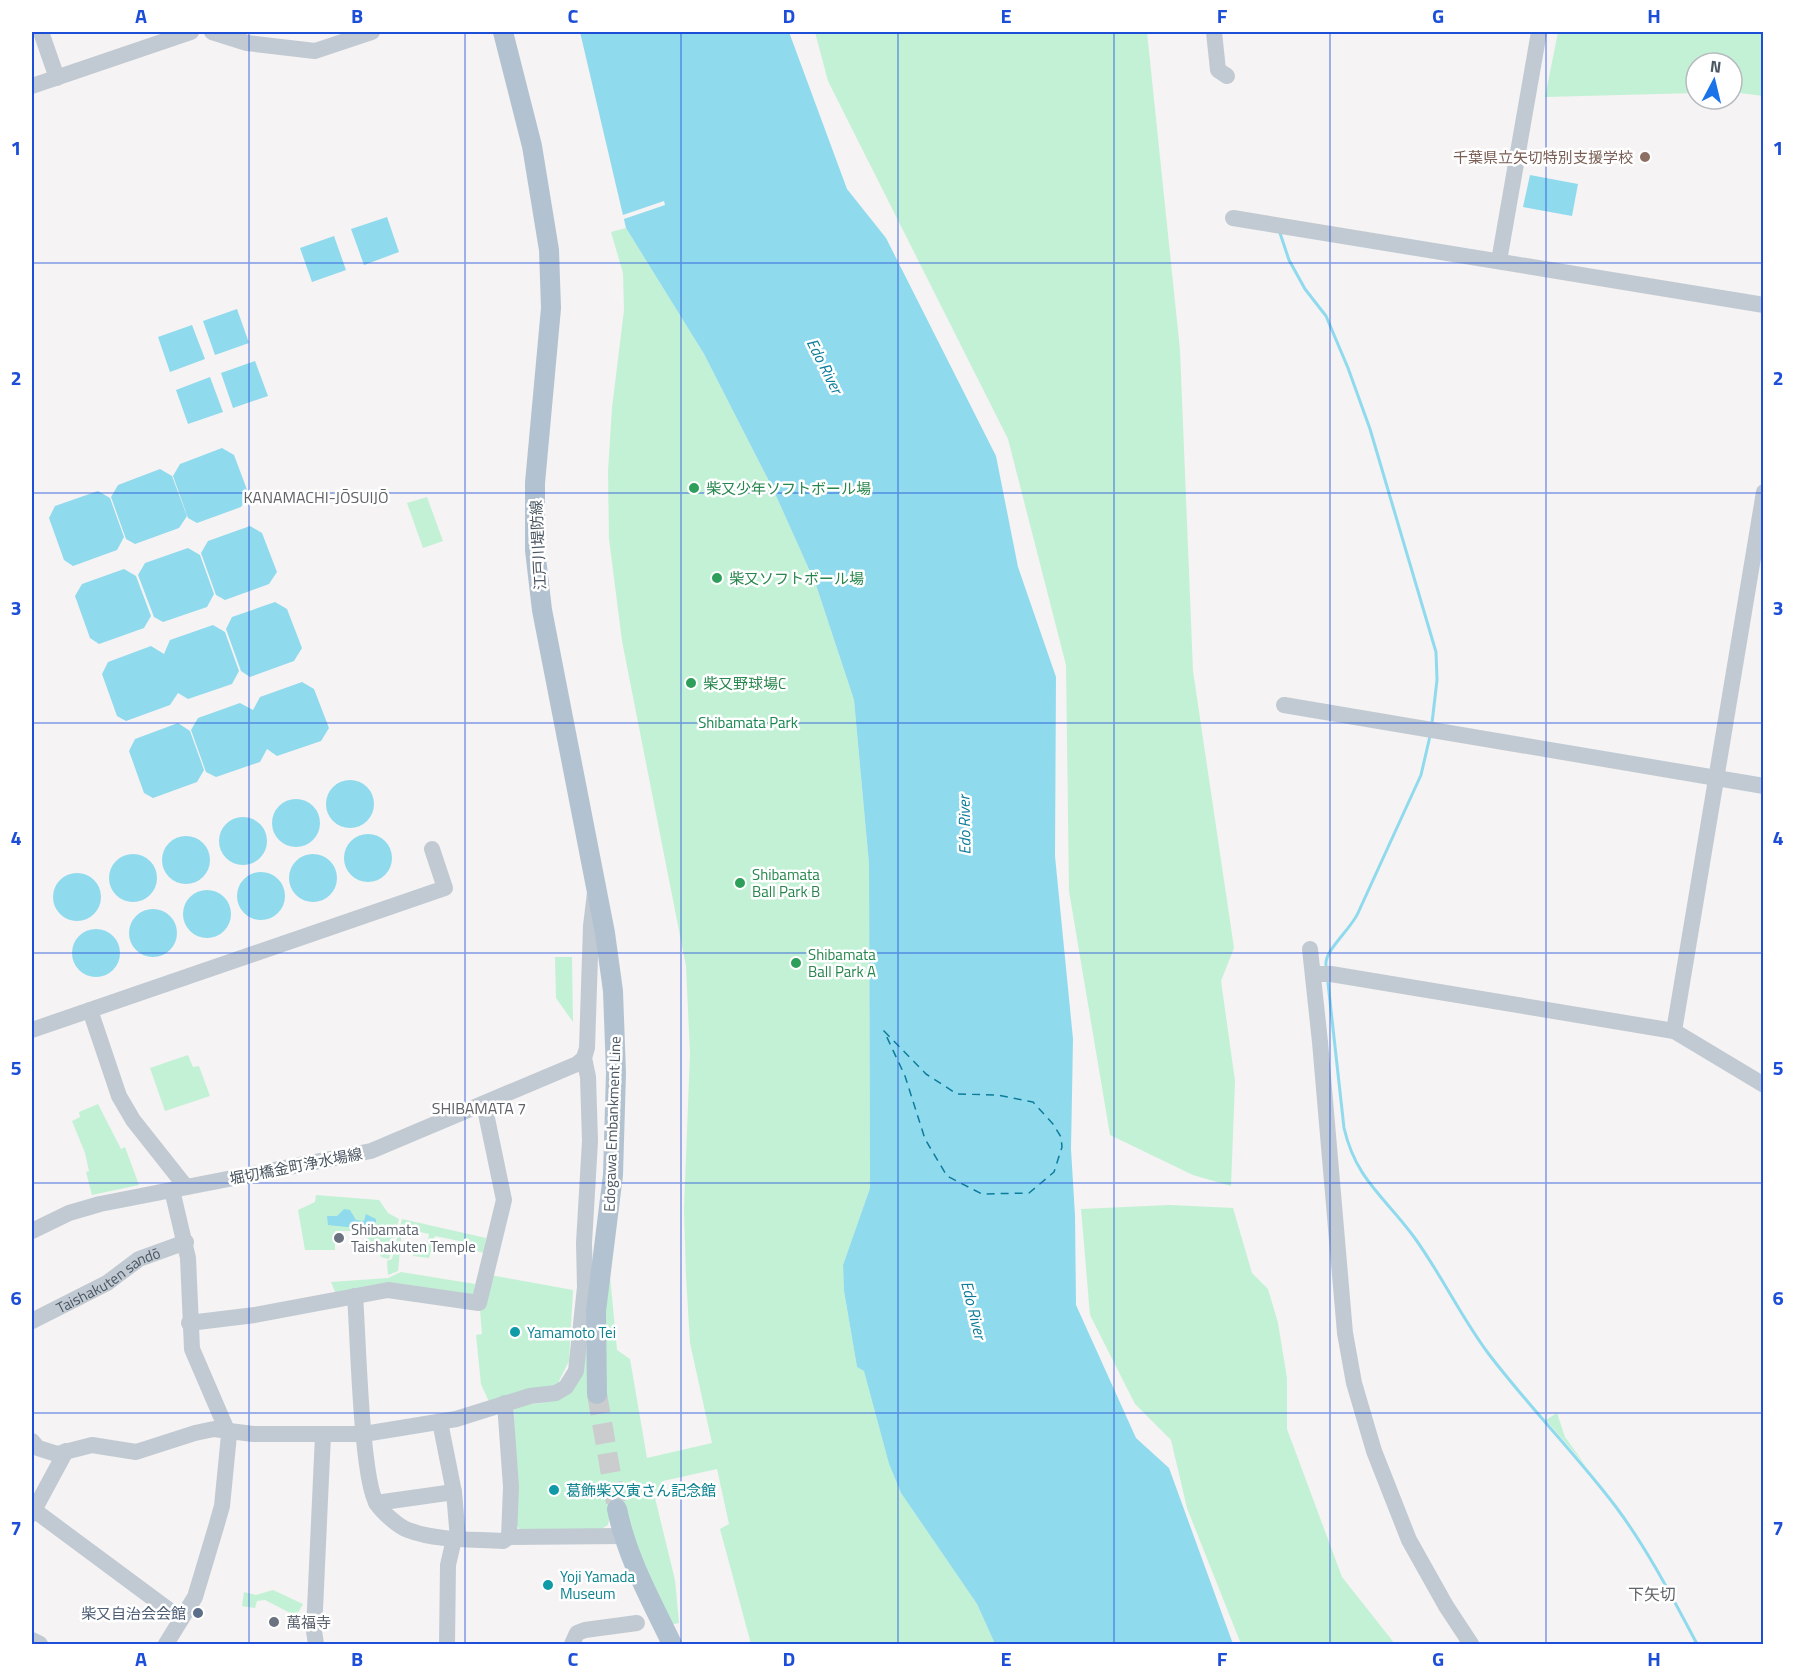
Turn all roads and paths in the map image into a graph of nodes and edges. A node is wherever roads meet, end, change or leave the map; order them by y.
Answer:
1 (41, 32) edge
2 (191, 32) edge
3 (212, 32) edge
4 (372, 32) edge
5 (503, 32) edge
6 (1214, 32) edge
7 (1539, 32) edge
8 (244, 37) edge
9 (1227, 76) dead end
10 (57, 78) junction
11 (32, 86) edge
12 (1233, 218) dead end
13 (1499, 261) junction
14 (1764, 305) edge
15 (1764, 492) edge
16 (1284, 705) dead end
17 (1717, 779) junction
18 (1764, 786) edge
19 (432, 849) dead end
20 (596, 891) junction
21 (1310, 949) dead end
22 (1313, 974) junction
23 (90, 1010) junction
24 (32, 1030) edge
25 (1674, 1031) junction
26 (584, 1058) junction
27 (1764, 1085) edge
28 (484, 1104) junction
29 (179, 1189) junction
30 (32, 1232) edge
31 (186, 1242) junction
32 (355, 1296) junction
33 (32, 1321) edge
34 (189, 1323) junction
35 (597, 1394) tunnel mouth
36 (505, 1402) junction
37 (440, 1422) junction
38 (227, 1430) junction
39 (323, 1434) junction
40 (364, 1434) junction
41 (32, 1441) edge
42 (66, 1451) junction
43 (454, 1492) junction
44 (376, 1503) junction
45 (617, 1509) tunnel mouth
46 (33, 1512) edge
47 (623, 1536) junction
48 (509, 1537) junction
49 (456, 1539) junction
50 (181, 1619) junction
51 (637, 1623) dead end
52 (32, 1640) edge
53 (40, 1644) edge
54 (166, 1644) edge
55 (315, 1644) edge
56 (447, 1644) edge
57 (572, 1644) edge
58 (672, 1644) edge
59 (1471, 1644) edge

1 - 10 street
2 - 10 street
3 - 8 street
4 - 8 street
5 - 20 main road, 江戸川堤防線
6 - 9 street
7 - 13 street
10 - 11 street
12 - 13 street
13 - 14 street
15 - 17 street
16 - 17 street
17 - 18 street
17 - 25 street
19 - 23 street
20 - 26 street, 江戸川堤防線
20 - 35 main road, Edogawa Embankment Line
21 - 22 street
22 - 25 street
22 - 59 street
23 - 24 street
23 - 29 street
25 - 27 street
26 - 28 street, 堀切橋金町浄水場線
26 - 36 street, 江戸川堤防線
28 - 29 street, 堀切橋金町浄水場線
28 - 32 street
29 - 30 street, 堀切橋金町浄水場線
29 - 31 street
31 - 33 street, Taishakuten sandō
31 - 34 street
32 - 34 street
32 - 40 street
34 - 38 street
36 - 37 street, 江戸川堤防線
36 - 48 street
37 - 40 street, 江戸川堤防線
37 - 43 street
38 - 39 street, 江戸川堤防線
38 - 42 street, 江戸川堤防線
38 - 50 street
39 - 40 street, 江戸川堤防線
39 - 55 street
40 - 44 street
41 - 42 street
42 - 46 street
43 - 44 street
43 - 49 street
44 - 49 street
45 - 47 main road
46 - 50 street
47 - 48 street
47 - 58 main road
48 - 49 street
49 - 56 street
50 - 54 street
51 - 57 street
52 - 53 street

